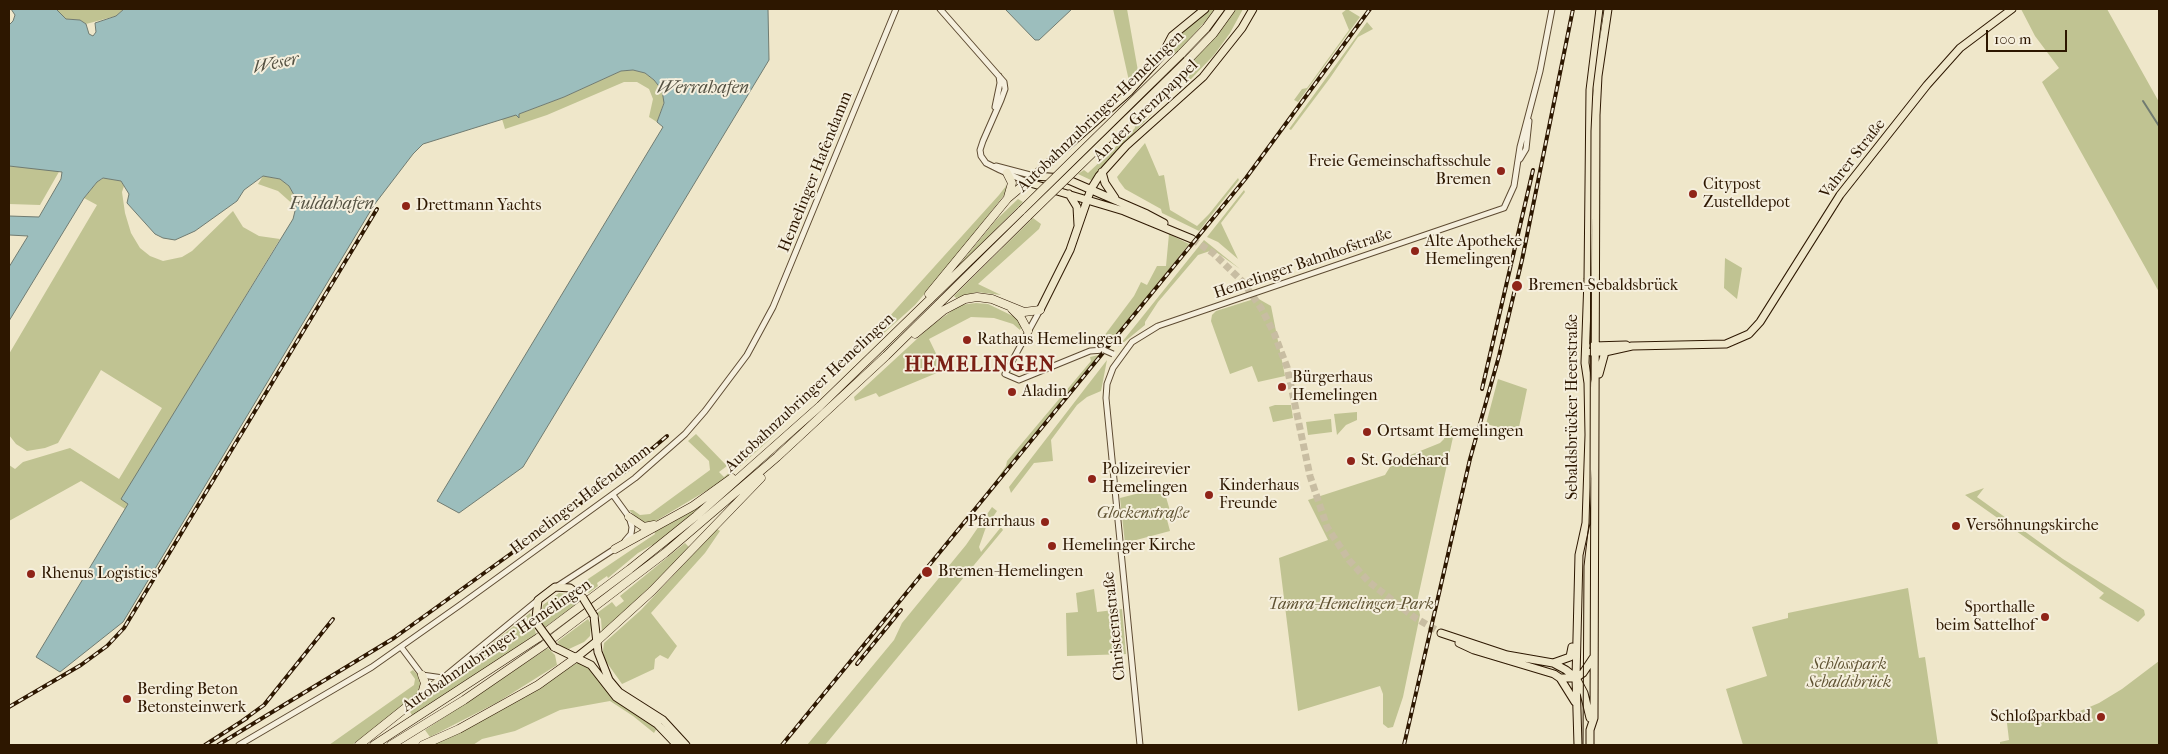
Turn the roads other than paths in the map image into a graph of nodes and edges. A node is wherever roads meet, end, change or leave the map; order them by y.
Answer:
1 (896, 9) edge
2 (940, 9) edge
3 (1205, 9) edge
4 (1220, 9) edge
5 (1231, 9) edge
6 (1253, 9) edge
7 (1552, 9) edge
8 (1600, 9) edge
9 (1608, 9) edge
10 (2012, 9) edge
11 (995, 166) junction
12 (1102, 172) junction
13 (1007, 173) junction
14 (1034, 176) junction
15 (1027, 182) junction
16 (1092, 190) junction
17 (1069, 193) junction
18 (1008, 198) junction
19 (1088, 200) junction
20 (1118, 201) junction
21 (1078, 231) junction
22 (1010, 307) junction
23 (1040, 310) junction
24 (913, 316) junction
25 (1028, 331) junction
26 (1595, 345) junction
27 (1632, 346) junction
28 (1586, 350) junction
29 (1605, 352) junction
30 (1595, 353) junction
31 (886, 356) junction
32 (1119, 358) junction
33 (1596, 378) junction
34 (777, 457) junction
35 (751, 468) junction
36 (613, 495) junction
37 (629, 516) junction
38 (661, 524) junction
39 (614, 549) junction
40 (555, 587) junction
41 (538, 600) junction
42 (1577, 615) junction
43 (597, 641) junction
44 (401, 647) junction
45 (577, 657) junction
46 (1594, 658) junction
47 (1553, 663) junction
48 (422, 675) junction
49 (443, 678) junction
50 (1560, 678) junction
51 (1576, 678) junction
52 (420, 698) junction
53 (1576, 705) junction
54 (1590, 730) junction
55 (239, 745) edge
56 (359, 745) edge
57 (374, 745) edge
58 (391, 745) edge
59 (423, 745) edge
60 (676, 745) edge
61 (686, 745) edge
62 (1140, 745) edge
63 (1578, 745) edge
64 (1590, 745) edge

1 - 36 street, Hemelinger Hafendamm
2 - 11 street
3 - 14 main road, Autobahnzubringer Hemelingen
4 - 24 highway, Autobahnzubringer Hemelingen, bridge
5 - 31 highway, Autobahnzubringer Hemelingen, bridge
6 - 12 main road, An der Grenzpappel
7 - 32 street, Hemelinger Bahnhofstraße
8 - 28 main road, Sebaldsbrücker Heerstraße
9 - 26 main road, Sebaldsbrücker Heerstraße
10 - 27 main road, Vahrer Straße
11 - 13 street
11 - 14 street
12 - 16 main road, An der Grenzpappel
12 - 20 main road
13 - 15 street
13 - 18 highway
14 - 15 main road, Autobahnzubringer Hemelingen
14 - 16 main road
15 - 17 main road
15 - 18 highway
16 - 19 main road, An der Grenzpappel
16 - 20 main road
17 - 19 main road
17 - 21 main road
18 - 24 highway
19 - 20 main road
19 - 21 main road, An der Grenzpappel
21 - 23 main road, An der Grenzpappel
22 - 23 highway
22 - 25 highway
22 - 31 highway
23 - 25 street, An der Grenzpappel
24 - 35 highway, Autobahnzubringer Hemelingen
25 - 32 street, An der Grenzpappel, bridge
26 - 27 main road
26 - 28 main road
26 - 30 main road, Sebaldsbrücker Heerstraße
27 - 29 main road
28 - 30 main road
28 - 42 main road, Sebaldsbrücker Heerstraße
29 - 30 main road
29 - 33 main road
30 - 33 main road, Sebaldsbrücker Heerstraße
31 - 34 highway, Autobahnzubringer Hemelingen
32 - 62 street, Christernstraße
33 - 46 main road, Sebaldsbrücker Heerstraße
34 - 43 highway
34 - 58 highway, Autobahnzubringer Hemelingen
35 - 38 highway
35 - 57 highway, Autobahnzubringer Hemelingen
36 - 37 street
36 - 44 street, Hemelinger Hafendamm
37 - 38 highway
37 - 39 street
38 - 39 highway
39 - 40 street
40 - 41 main road
40 - 43 main road, bridge
41 - 45 main road, bridge
41 - 49 street
42 - 47 main road
42 - 51 main road, Sebaldsbrücker Heerstraße
43 - 45 main road
43 - 61 main road
44 - 48 street
44 - 55 street, Hemelinger Hafendamm
45 - 59 highway
45 - 60 main road
46 - 51 main road
46 - 54 main road, Sebaldsbrücker Heerstraße
47 - 50 main road
47 - 51 main road
48 - 49 street
48 - 52 highway
49 - 52 highway
50 - 51 main road
50 - 53 main road
51 - 53 main road, Sebaldsbrücker Heerstraße
51 - 54 main road
52 - 56 highway
53 - 63 main road, Sebaldsbrücker Heerstraße
54 - 64 main road, Sebaldsbrücker Heerstraße

